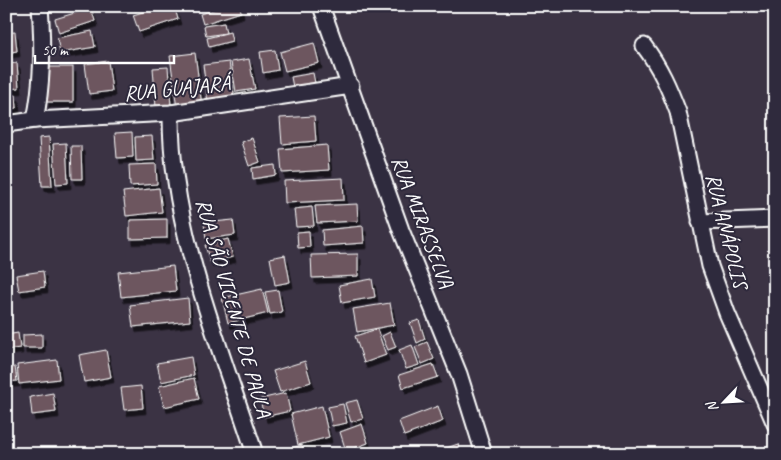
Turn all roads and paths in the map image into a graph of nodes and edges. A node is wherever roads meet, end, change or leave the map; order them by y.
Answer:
1 (40, 6) edge
2 (321, 6) edge
3 (644, 46) dead end
4 (351, 86) junction
5 (171, 113) junction
6 (35, 120) junction
7 (6, 124) edge
8 (775, 219) edge
9 (700, 222) junction
10 (775, 424) edge
11 (255, 454) edge
12 (484, 454) edge

1 - 6 street
2 - 4 street, RUA MIRASSELVA
3 - 9 street, RUA ANÁPOLIS
4 - 5 street, RUA GUAJARÁ
4 - 12 street, RUA MIRASSELVA
5 - 6 street, RUA GUAJARÁ
5 - 11 street, RUA SÃO VICENTE DE PAULA
6 - 7 street, RUA GUAJARÁ
8 - 9 street
9 - 10 street, RUA ANÁPOLIS

